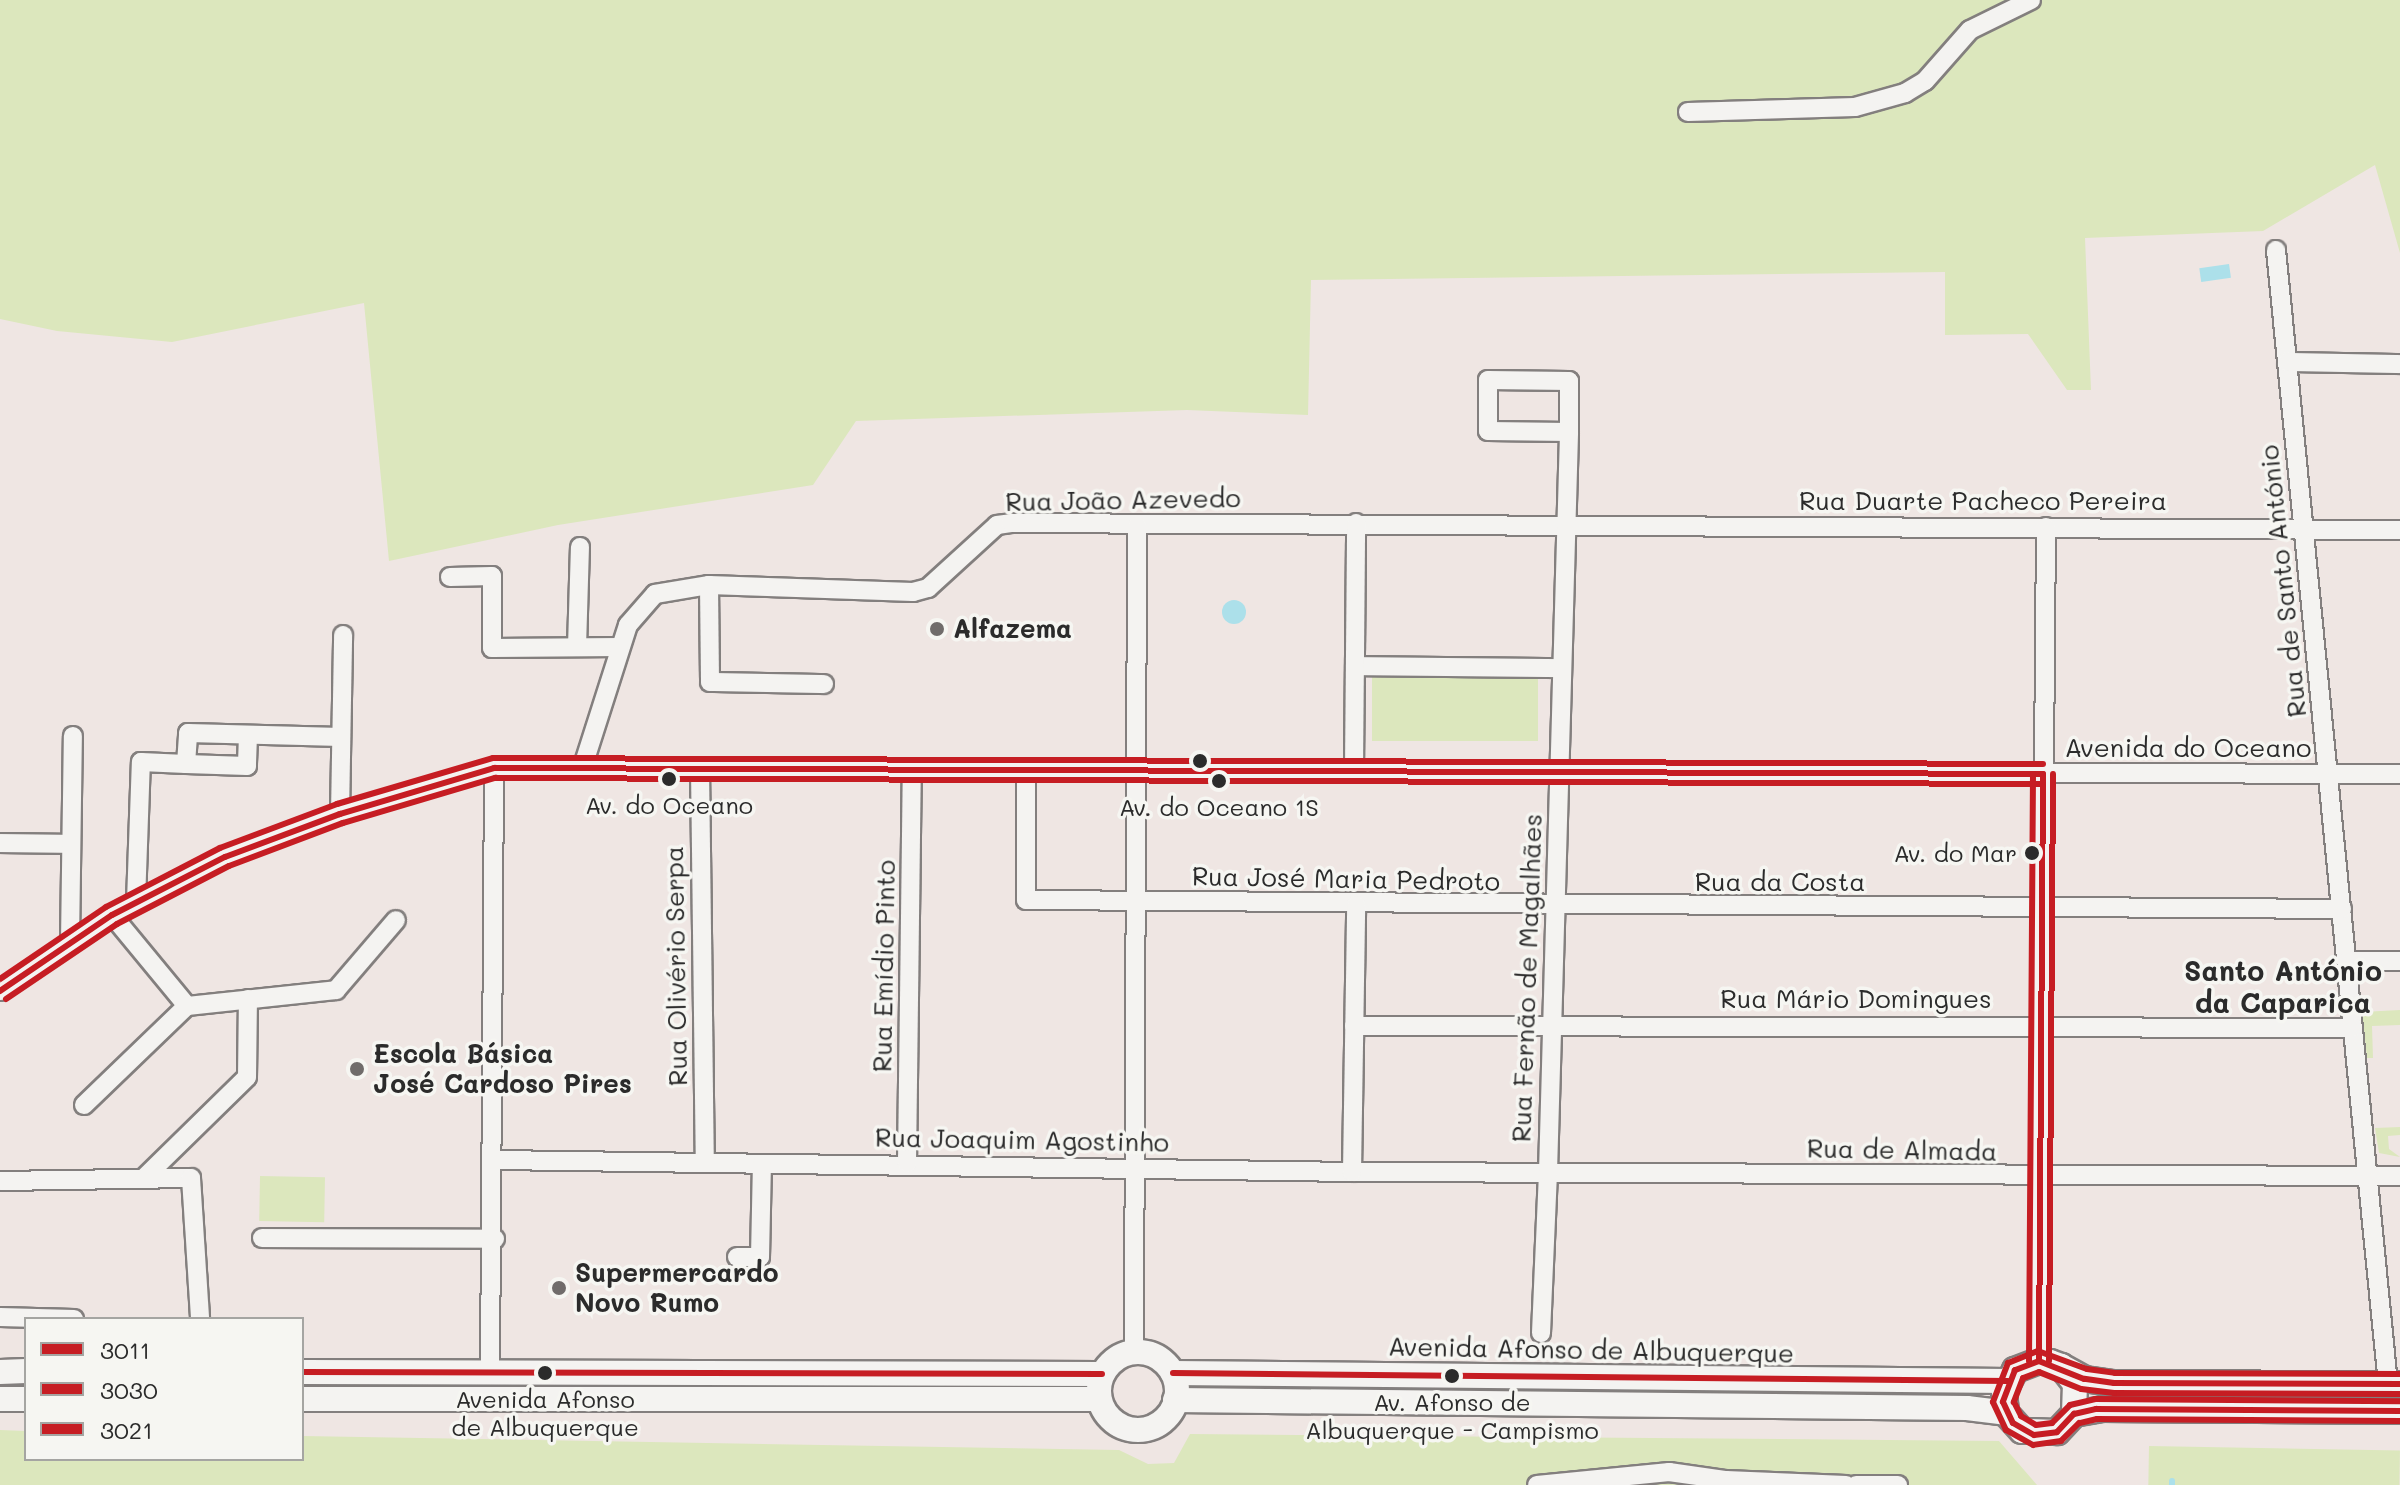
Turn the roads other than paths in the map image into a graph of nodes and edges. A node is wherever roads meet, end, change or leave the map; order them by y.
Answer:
1 (2031, 0) edge
2 (1688, 112) dead end
3 (2276, 250) dead end
4 (2287, 362) junction
5 (2400, 364) edge
6 (1569, 432) junction
7 (1356, 523) junction
8 (1566, 523) junction
9 (1137, 526) junction
10 (2046, 527) junction
11 (2304, 529) junction
12 (2400, 530) edge
13 (580, 547) dead end
14 (450, 577) dead end
15 (709, 585) junction
16 (343, 635) dead end
17 (577, 647) junction
18 (620, 647) junction
19 (1355, 666) junction
20 (1562, 668) junction
21 (824, 684) dead end
22 (248, 735) junction
23 (73, 736) dead end
24 (341, 737) junction
25 (186, 764) junction
26 (583, 766) junction
27 (494, 768) junction
28 (700, 768) junction
29 (1136, 768) junction
30 (1354, 769) junction
31 (912, 770) junction
32 (1026, 770) junction
33 (1559, 771) junction
34 (2043, 774) junction
35 (2329, 774) junction
36 (2400, 774) edge
37 (340, 814) junction
38 (0, 843) edge
39 (71, 844) junction
40 (136, 902) junction
41 (1136, 902) junction
42 (1356, 905) junction
43 (1555, 908) junction
44 (2042, 908) junction
45 (2342, 909) junction
46 (112, 915) junction
47 (396, 920) dead end
48 (70, 942) junction
49 (2347, 961) junction
50 (2400, 961) edge
51 (0, 991) edge
52 (248, 999) junction
53 (187, 1006) junction
54 (2041, 1024) junction
55 (1354, 1026) junction
56 (1552, 1028) junction
57 (2353, 1028) junction
58 (84, 1105) dead end
59 (495, 1160) junction
60 (705, 1163) junction
61 (907, 1163) junction
62 (762, 1164) junction
63 (1135, 1167) junction
64 (1352, 1172) junction
65 (1548, 1172) junction
66 (2367, 1176) junction
67 (2400, 1176) edge
68 (2040, 1177) junction
69 (144, 1178) junction
70 (0, 1181) edge
71 (262, 1238) dead end
72 (495, 1239) junction
73 (737, 1257) dead end
74 (0, 1317) edge
75 (200, 1317) edge
76 (24, 1318) edge
77 (1541, 1333) dead end
78 (1134, 1351) junction
79 (2050, 1364) junction
80 (24, 1371) edge
81 (0, 1372) edge
82 (304, 1372) edge
83 (490, 1372) junction
84 (1173, 1373) junction
85 (2008, 1381) junction
86 (2394, 1384) edge
87 (1101, 1387) junction
88 (0, 1399) edge
89 (24, 1399) edge
90 (304, 1399) edge
91 (1175, 1400) junction
92 (2400, 1411) edge
93 (2006, 1413) junction
94 (2074, 1414) junction
95 (1537, 1485) edge
96 (1846, 1485) edge
97 (1856, 1485) edge
98 (1898, 1485) edge

1 - 2 street
3 - 4 street, Rua de Santo António
4 - 5 street
4 - 11 street, Rua de Santo António
6 - 6 street, Rua Fernão de Magalhães
6 - 8 street, Rua Fernão de Magalhães
7 - 8 street, Rua João Azevedo
7 - 9 street, Rua João Azevedo
7 - 19 street
8 - 10 street, Rua Duarte Pacheco Pereira
8 - 20 street, Rua Fernão de Magalhães
9 - 15 street, Rua João Azevedo
9 - 29 street
10 - 11 street, Rua Duarte Pacheco Pereira
10 - 34 street
11 - 12 street, Rua Duarte Pacheco Pereira
11 - 35 street, Rua de Santo António
13 - 17 street
14 - 17 street
15 - 18 street, Rua João Azevedo
15 - 21 street
16 - 24 street
17 - 18 street
18 - 26 street, Rua João Azevedo
19 - 20 street
19 - 30 street
20 - 33 street, Rua Fernão de Magalhães
22 - 24 street
22 - 25 street
22 - 25 street
23 - 39 street
24 - 37 street
25 - 40 street
26 - 27 street, Avenida do Oceano
26 - 28 street, Avenida do Oceano
27 - 37 street, Avenida do Oceano
27 - 59 street
28 - 31 street, Avenida do Oceano
28 - 60 street, Rua Olivério Serpa
29 - 30 street, Avenida do Oceano
29 - 32 street, Avenida do Oceano
29 - 41 street
30 - 33 street, Avenida do Oceano
31 - 32 street, Avenida do Oceano
31 - 61 street, Rua Emídio Pinto
32 - 41 street, Rua José Maria Pedroto
33 - 34 street, Avenida do Oceano
33 - 43 street, Rua Fernão de Magalhães
34 - 35 street, Avenida do Oceano
34 - 44 street
35 - 36 street, Avenida do Oceano
35 - 45 street, Rua de Santo António
37 - 40 street, Avenida do Oceano
38 - 39 street
39 - 48 street
40 - 46 street, Avenida do Oceano
41 - 42 street, Rua José Maria Pedroto
41 - 63 street
42 - 43 street, Rua José Maria Pedroto
42 - 55 street
43 - 44 street, Rua da Costa
43 - 56 street, Rua Fernão de Magalhães
44 - 45 street, Rua da Costa
44 - 54 street
45 - 49 street, Rua de Santo António
46 - 48 street, Avenida do Oceano
46 - 53 street
47 - 52 street
48 - 51 street, Avenida do Oceano
49 - 50 street
49 - 57 street, Rua de Santo António
52 - 53 street
52 - 69 street
53 - 58 street
54 - 56 street, Rua Mário Domingues
54 - 57 street, Rua Mário Domingues
54 - 68 street
55 - 56 street, Rua Mário Domingues
55 - 64 street
56 - 65 street, Rua Fernão de Magalhães
57 - 66 street, Rua de Santo António
59 - 60 street, Rua Joaquim Agostinho
59 - 72 street
60 - 62 street, Rua Joaquim Agostinho
61 - 62 street, Rua Joaquim Agostinho
61 - 63 street, Rua Joaquim Agostinho
62 - 73 street
63 - 64 street, Rua Joaquim Agostinho
63 - 78 street
64 - 65 street, Rua Joaquim Agostinho
65 - 68 street, Rua de Almada
65 - 77 street, Rua Fernão de Magalhães
66 - 67 street, Rua de Almada
66 - 68 street, Rua de Almada
66 - 86 street, Rua de Santo António
68 - 79 street
69 - 70 street
69 - 75 street
71 - 72 street
72 - 83 street
74 - 76 street
78 - 84 main road
78 - 87 main road
79 - 85 main road
79 - 86 main road
79 - 94 main road
80 - 81 main road
82 - 83 main road
83 - 87 main road
84 - 85 main road, Avenida Afonso de Albuquerque
84 - 91 main road
85 - 93 main road
87 - 90 main road
87 - 91 main road
88 - 89 main road
91 - 93 main road, Avenida Afonso de Albuquerque
92 - 94 main road, Avenida Afonso de Albuquerque
93 - 94 main road, Avenida Afonso de Albuquerque
95 - 96 street
97 - 98 street

